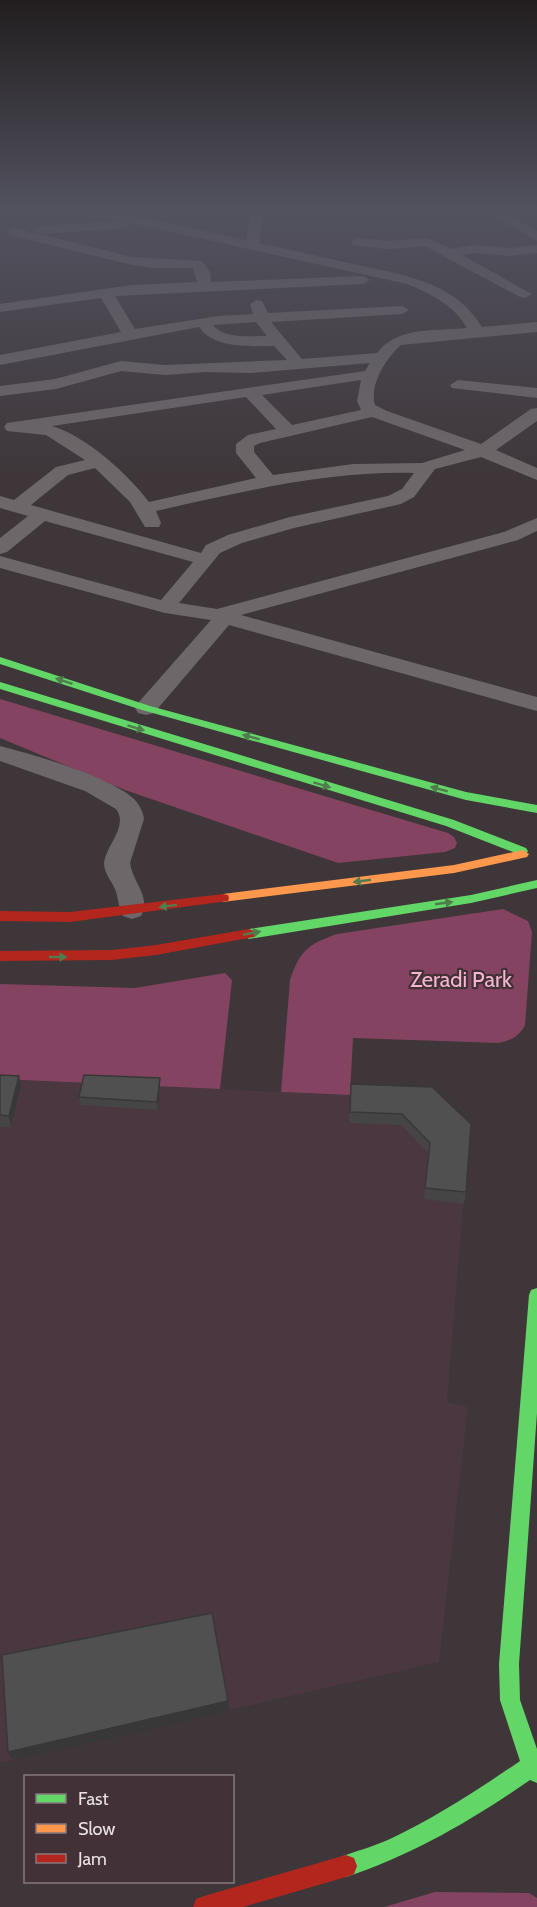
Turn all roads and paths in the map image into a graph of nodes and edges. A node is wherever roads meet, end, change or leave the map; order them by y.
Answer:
1 (64, 299) edge
2 (110, 299) edge
3 (257, 299) edge
4 (449, 299) edge
5 (520, 299) edge
6 (0, 308) edge
7 (402, 310) dead end
8 (262, 318) junction
9 (516, 319) junction
10 (203, 322) junction
11 (537, 327) edge
12 (477, 332) junction
13 (130, 334) junction
14 (277, 341) junction
15 (382, 357) junction
16 (0, 360) edge
17 (299, 365) junction
18 (121, 366) junction
19 (371, 374) junction
20 (458, 385) dead end
21 (3, 386) edge
22 (250, 392) junction
23 (537, 393) edge
24 (156, 404) junction
25 (373, 412) junction
26 (537, 413) edge
27 (6, 426) edge
28 (288, 431) junction
29 (483, 451) junction
30 (98, 462) junction
31 (424, 468) junction
32 (537, 475) edge
33 (268, 481) junction
34 (8, 505) edge
35 (145, 508) junction
36 (42, 514) junction
37 (537, 524) edge
38 (152, 545) junction
39 (0, 548) edge
40 (206, 560) junction
41 (0, 562) edge
42 (165, 606) junction
43 (221, 616) junction
44 (0, 660) edge
45 (0, 685) edge
46 (537, 704) edge
47 (146, 708) junction
48 (0, 753) edge
49 (458, 810) junction
50 (536, 816) edge
51 (463, 884) junction
52 (537, 884) edge
53 (309, 906) junction
54 (132, 910) junction
55 (0, 916) edge
56 (0, 956) edge
57 (537, 1295) edge
58 (534, 1769) edge
59 (204, 1907) edge

1 - 6 street
2 - 13 street
3 - 8 street
4 - 12 street
5 - 9 street
7 - 8 street
8 - 10 street
8 - 14 street
9 - 11 street
9 - 12 street
10 - 13 street
10 - 14 street
12 - 15 street
13 - 16 street
14 - 17 street
15 - 17 street
15 - 19 street
17 - 18 street
18 - 21 street
18 - 24 street
19 - 22 street
19 - 25 street
20 - 23 street
22 - 24 street
22 - 28 street
24 - 27 street
25 - 28 street
25 - 29 street
26 - 29 street
27 - 30 street
28 - 33 street
29 - 31 street
29 - 32 street
30 - 34 street
30 - 35 street
31 - 33 street
31 - 40 street
33 - 35 street
34 - 36 street
35 - 38 street
36 - 38 street
36 - 39 street
37 - 43 street
38 - 40 street
40 - 42 street
41 - 42 street
42 - 43 street
43 - 46 street
43 - 47 street
47 -> 44 main road
45 -> 49 main road
49 -> 47 main road
48 - 54 street
49 - 50 main road
49 - 51 main road
51 - 52 main road
51 -> 53 main road
53 -> 51 main road
53 -> 54 main road
56 -> 53 main road
54 - 55 main road
57 - 58 main road
58 - 59 main road

